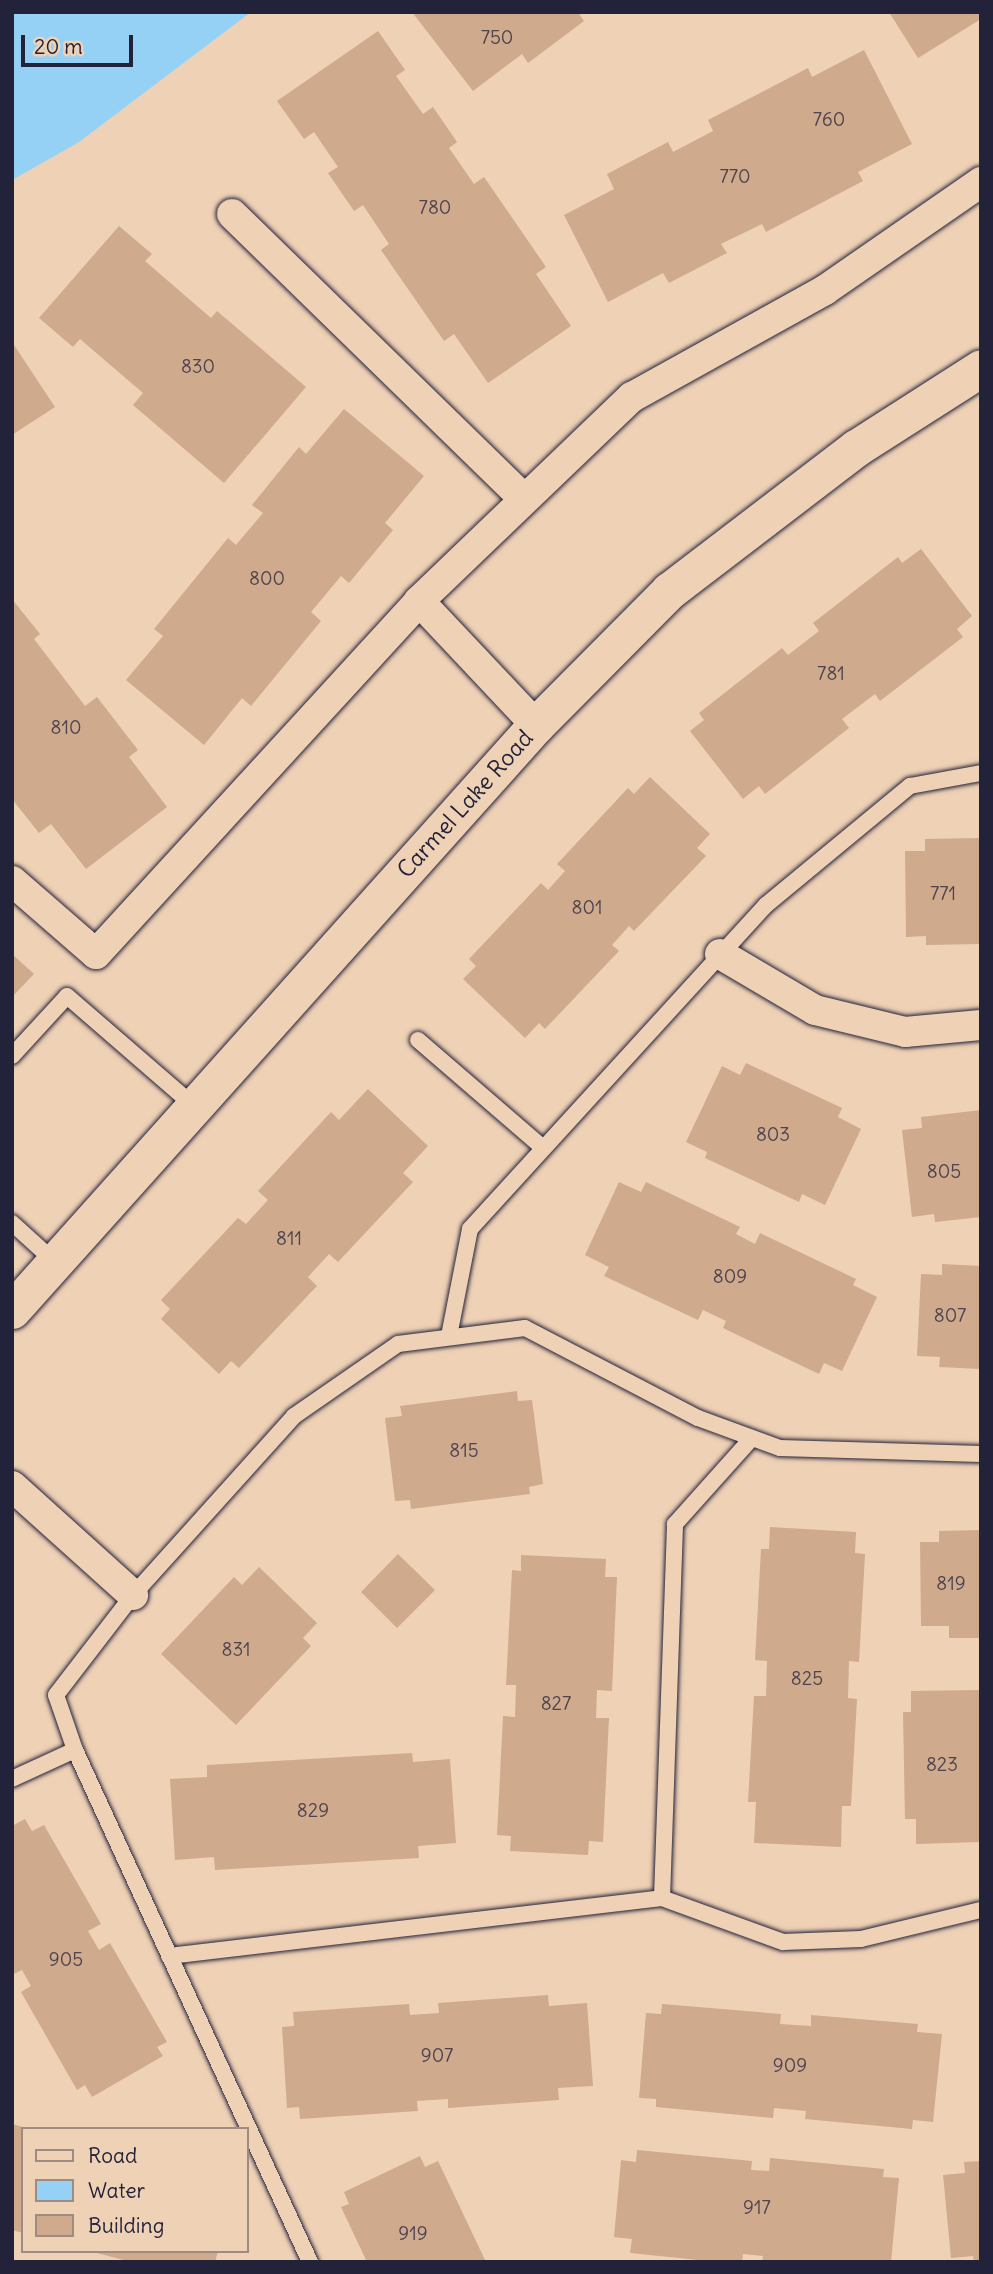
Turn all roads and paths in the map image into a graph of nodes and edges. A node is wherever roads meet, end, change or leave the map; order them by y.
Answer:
1 (981, 182) edge
2 (232, 215) dead end
3 (981, 368) edge
4 (522, 497) junction
5 (419, 601) junction
6 (536, 725) junction
7 (981, 773) edge
8 (12, 881) edge
9 (720, 954) junction
10 (981, 1025) edge
11 (418, 1040) dead end
12 (12, 1056) edge
13 (195, 1107) junction
14 (543, 1148) junction
15 (12, 1223) edge
16 (55, 1262) junction
17 (12, 1310) edge
18 (449, 1336) junction
19 (752, 1438) junction
20 (981, 1454) edge
21 (12, 1486) edge
22 (133, 1595) junction
23 (75, 1750) junction
24 (12, 1779) edge
25 (662, 1898) junction
26 (981, 1910) edge
27 (169, 1956) junction
28 (248, 2127) edge
29 (248, 2127) edge
30 (310, 2262) edge

1 - 4 street
2 - 4 street
3 - 6 street, Carmel Lake Road
4 - 5 street
5 - 6 street
5 - 8 street
6 - 13 street, Carmel Lake Road
7 - 9 lane
9 - 10 street
9 - 14 lane
11 - 14 lane
12 - 13 lane
13 - 16 street, Carmel Lake Road
14 - 18 lane
15 - 16 lane
16 - 17 street, Carmel Lake Road
18 - 19 lane
18 - 22 lane
19 - 20 lane
19 - 25 lane
21 - 22 street
22 - 23 lane
23 - 24 lane
23 - 27 lane
25 - 26 lane
25 - 27 lane
27 - 28 lane
29 - 30 lane

